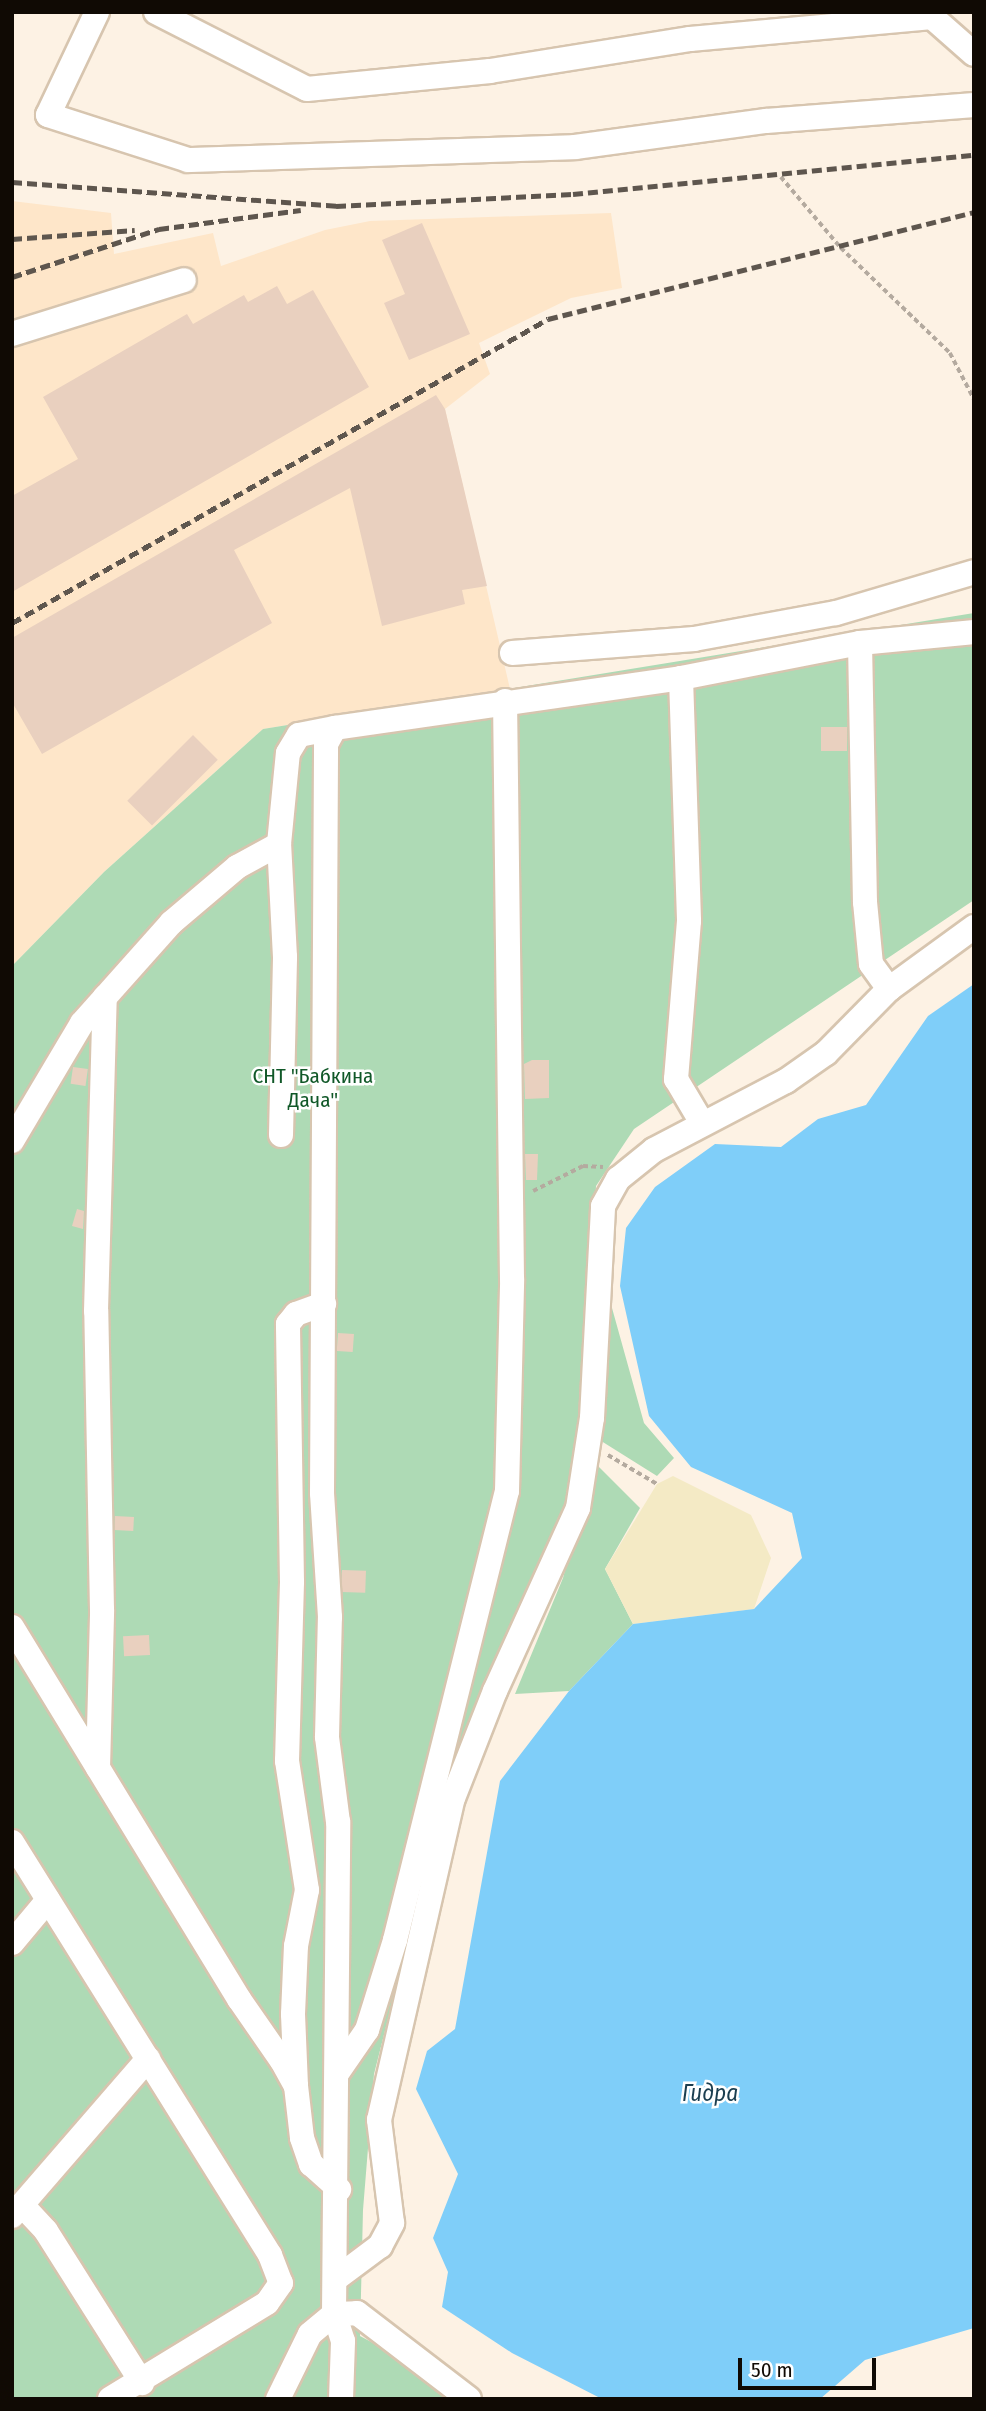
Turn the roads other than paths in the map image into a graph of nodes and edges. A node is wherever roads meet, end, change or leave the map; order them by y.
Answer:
1 (97, 12) edge
2 (156, 12) edge
3 (974, 54) edge
4 (974, 105) edge
5 (184, 280) dead end
6 (12, 334) edge
7 (974, 572) edge
8 (974, 632) edge
9 (860, 643) junction
10 (512, 653) dead end
11 (681, 678) junction
12 (505, 701) junction
13 (335, 728) junction
14 (279, 844) junction
15 (974, 927) edge
16 (889, 989) junction
17 (105, 997) junction
18 (702, 1123) junction
19 (281, 1135) dead end
20 (12, 1141) edge
21 (324, 1304) junction
22 (12, 1627) edge
23 (98, 1768) junction
24 (12, 1842) edge
25 (48, 1900) junction
26 (12, 1943) edge
27 (148, 2059) junction
28 (338, 2072) junction
29 (296, 2086) junction
30 (338, 2189) junction
31 (17, 2210) edge
32 (338, 2278) junction
33 (334, 2314) junction
34 (142, 2383) junction
35 (110, 2399) edge
36 (278, 2399) edge
37 (341, 2399) edge
38 (469, 2399) edge

1 - 4 street
2 - 3 street
5 - 6 street
7 - 10 street
8 - 9 street
9 - 11 street
9 - 16 street
11 - 12 street
11 - 18 street
12 - 13 street
12 - 28 street
13 - 14 street
13 - 21 street
14 - 17 street
14 - 19 street
15 - 16 street
16 - 18 street
17 - 20 street
17 - 23 street
18 - 32 street
21 - 28 street
21 - 29 street
22 - 23 street
23 - 29 street
24 - 25 street
25 - 26 street
25 - 27 street
27 - 31 street
27 - 34 street
28 - 30 street
29 - 30 street
30 - 32 street
31 - 34 street
32 - 33 street
33 - 36 street
33 - 37 street
33 - 38 street
34 - 35 street

